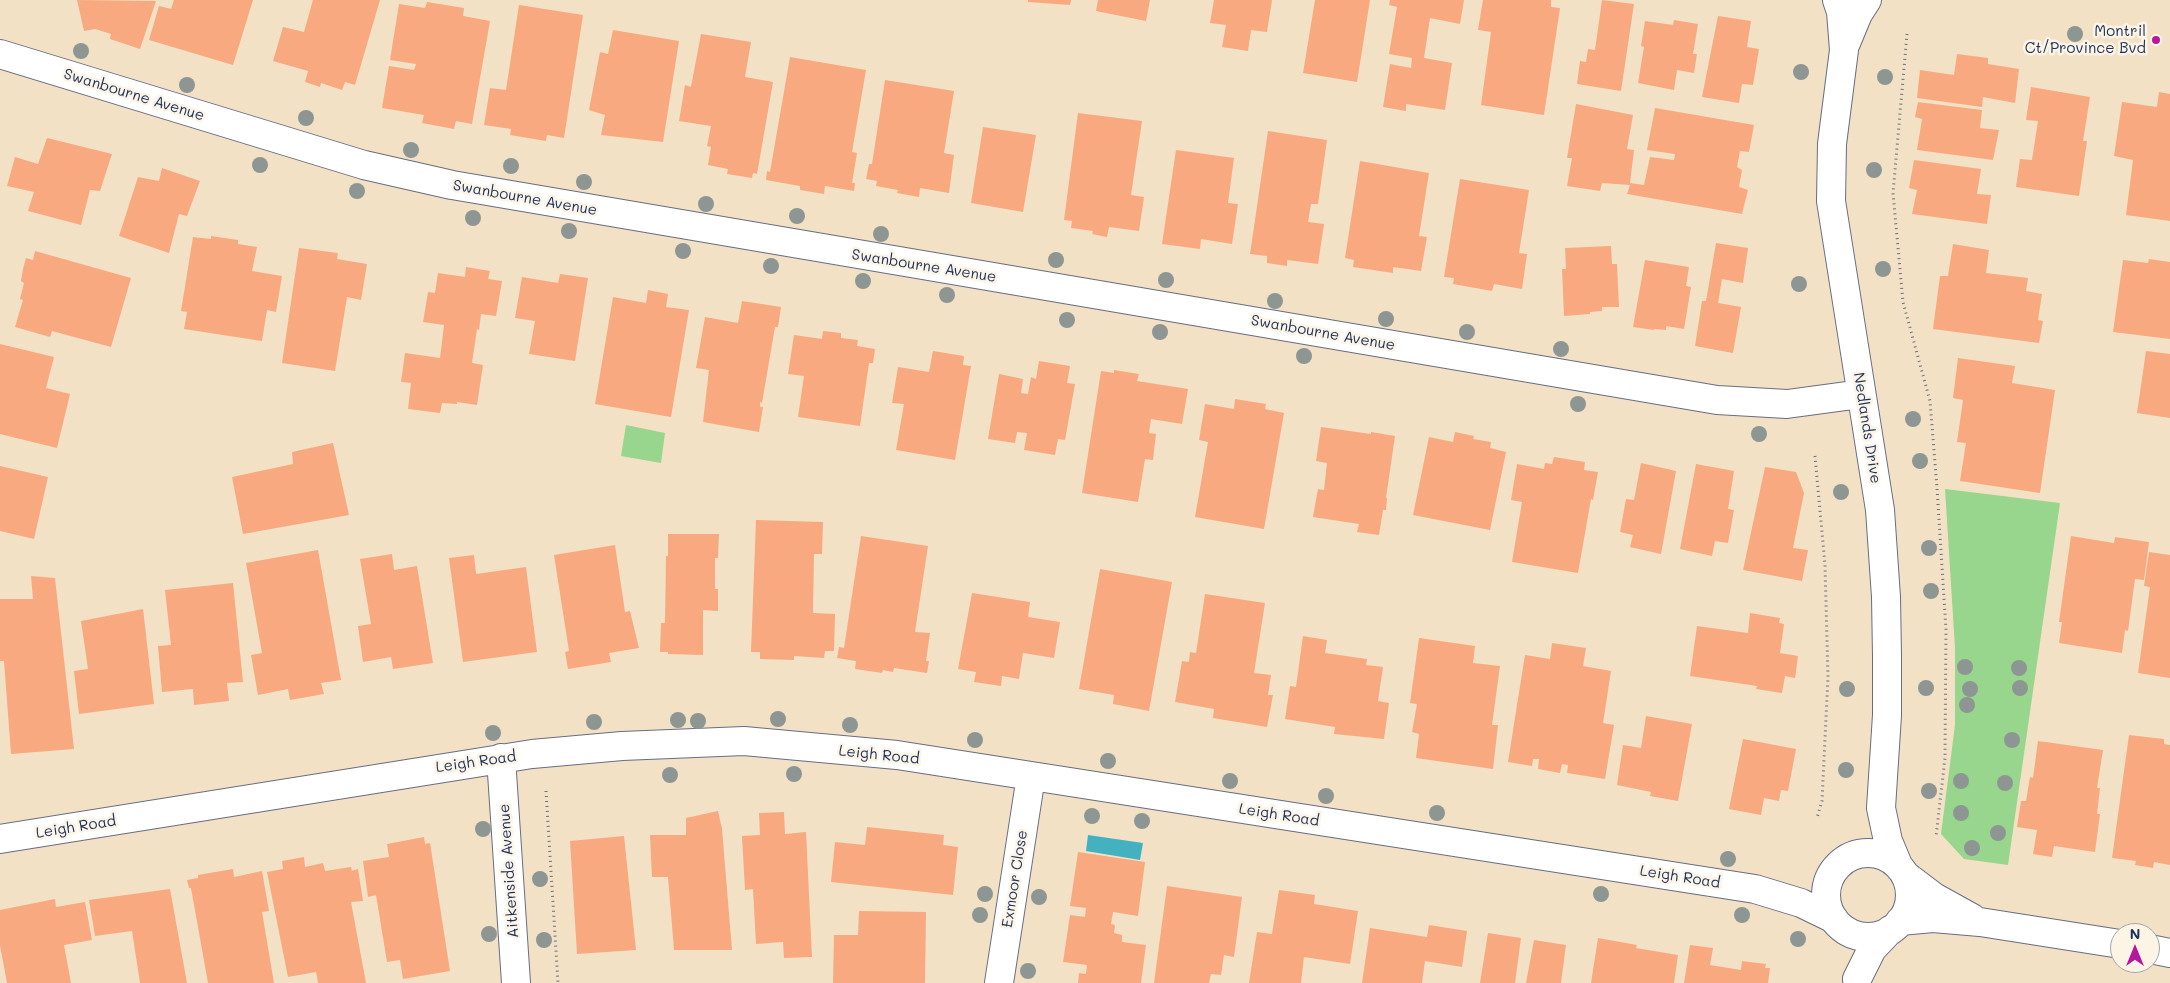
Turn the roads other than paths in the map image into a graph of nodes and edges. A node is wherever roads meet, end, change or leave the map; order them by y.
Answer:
1 (1837, 0) edge
2 (1867, 0) edge
3 (1844, 50) junction
4 (0, 54) edge
5 (1861, 394) junction
6 (501, 758) junction
7 (1031, 776) junction
8 (1881, 808) junction
9 (0, 839) edge
10 (1856, 854) junction
11 (1901, 870) junction
12 (1832, 874) junction
13 (1756, 889) junction
14 (1980, 922) junction
15 (1839, 924) junction
16 (1895, 926) junction
17 (2110, 942) edge
18 (1856, 981) edge
19 (516, 983) edge
20 (999, 983) edge

1 - 3 street
2 - 3 street
3 - 5 street, Nedlands Drive
4 - 5 street, Swanbourne Avenue
5 - 8 street, Nedlands Drive
6 - 7 street, Leigh Road
6 - 9 street, Leigh Road
6 - 19 street, Aitkenside Avenue
7 - 13 street, Leigh Road
7 - 20 street, Exmoor Close
8 - 10 street
8 - 11 street
10 - 11 street
10 - 12 street
11 - 14 street
11 - 16 street
12 - 13 street, Leigh Road
12 - 15 street
13 - 15 street, Leigh Road
14 - 16 street
14 - 17 street
15 - 16 street
15 - 18 street
16 - 18 street

